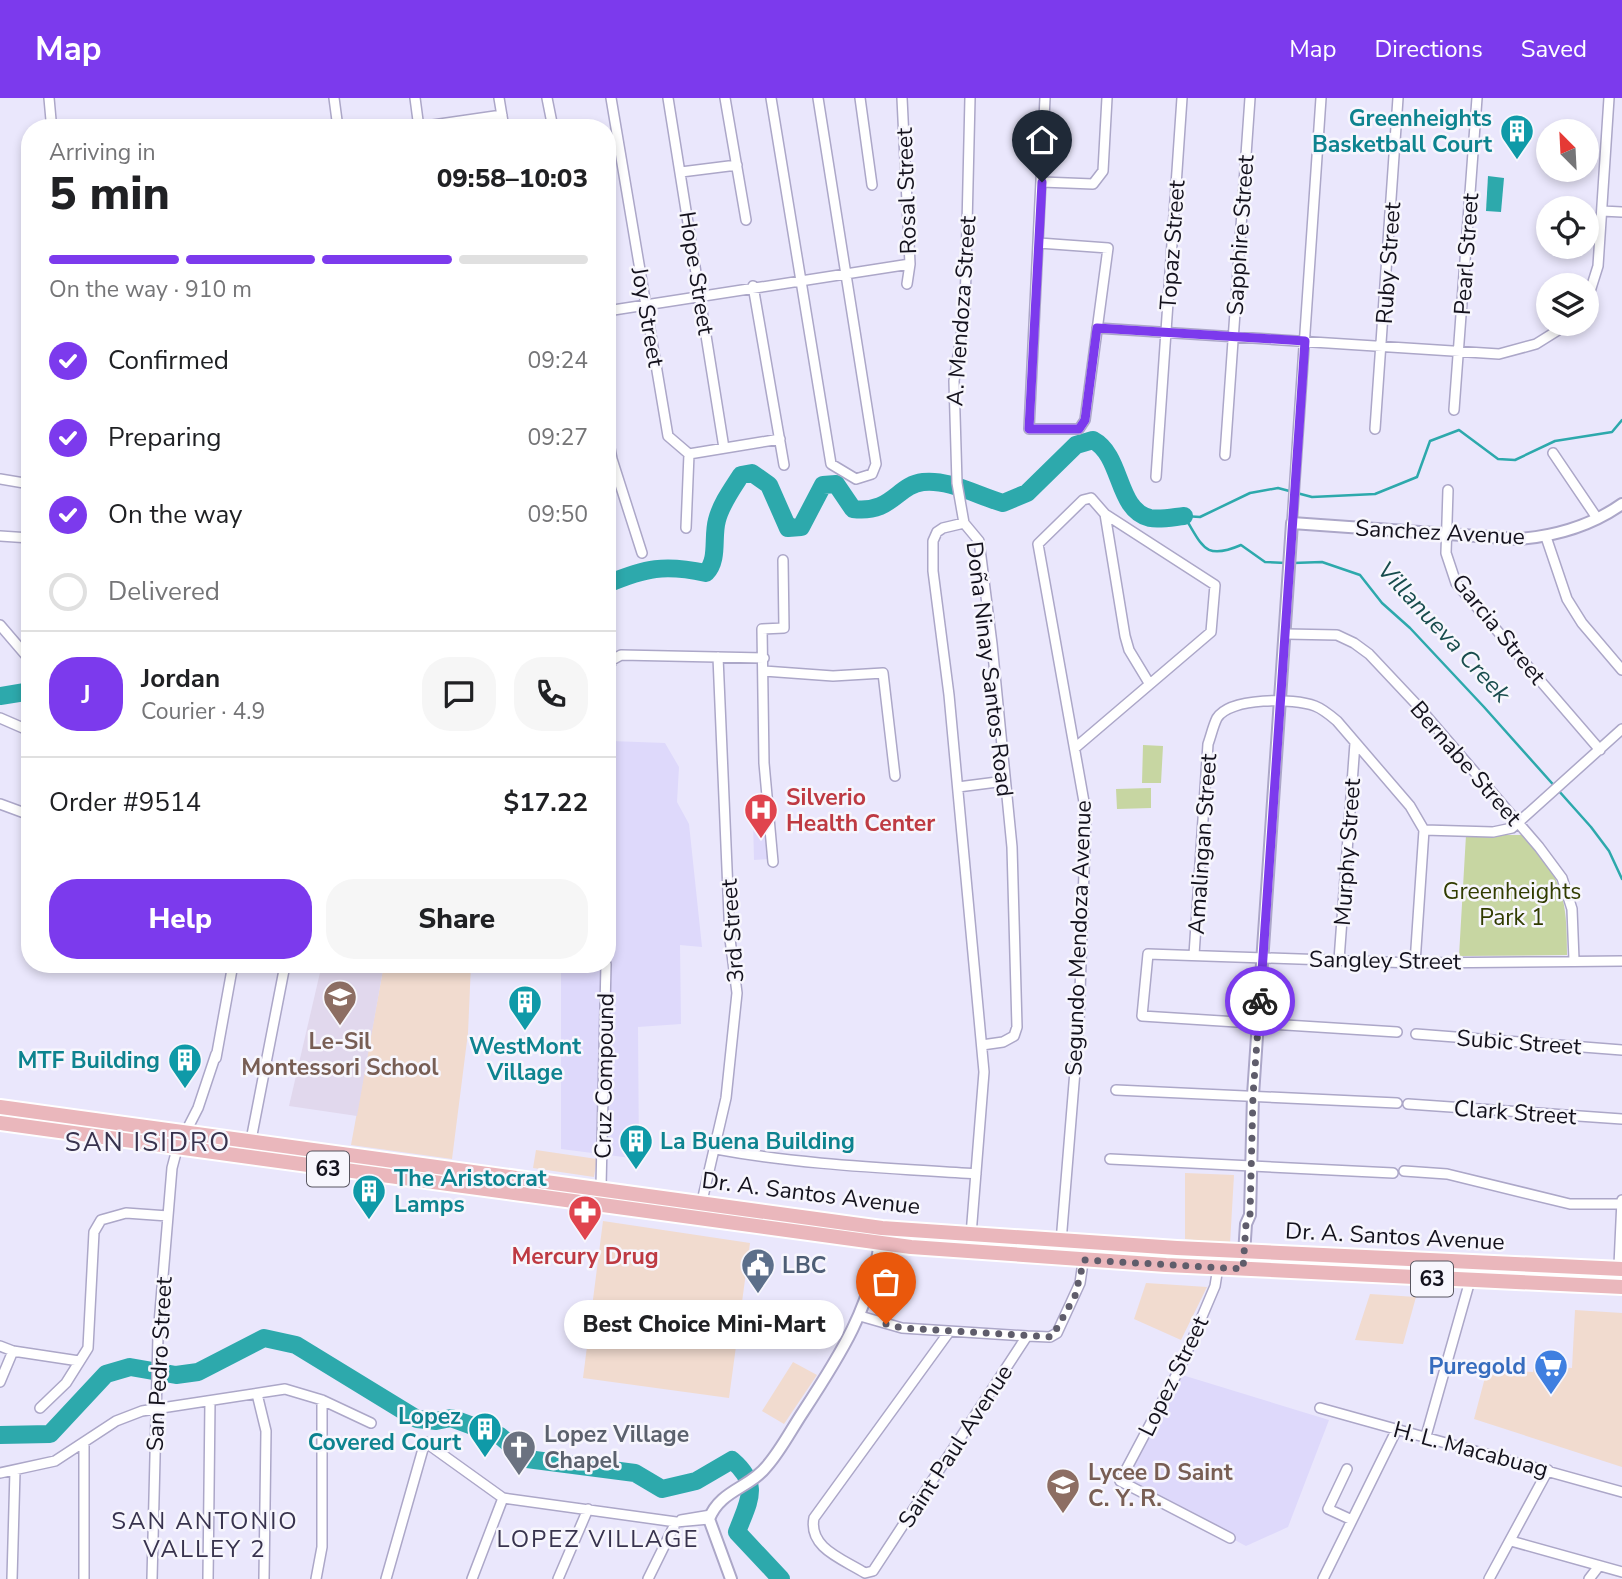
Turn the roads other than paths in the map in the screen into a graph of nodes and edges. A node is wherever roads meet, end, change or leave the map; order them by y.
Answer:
1 (49, 98) edge
2 (334, 98) edge
3 (415, 98) edge
4 (499, 98) edge
5 (547, 98) edge
6 (611, 98) edge
7 (667, 98) edge
8 (725, 98) edge
9 (771, 98) edge
10 (818, 98) edge
11 (860, 98) edge
12 (902, 98) edge
13 (970, 98) edge
14 (1045, 98) edge
15 (1107, 98) edge
16 (1182, 98) edge
17 (1250, 98) edge
18 (1321, 98) edge
19 (1398, 98) edge
20 (1477, 98) edge
21 (1609, 98) edge
22 (502, 115) junction
23 (51, 119) edge
24 (337, 119) edge
25 (418, 119) edge
26 (476, 119) edge
27 (503, 119) edge
28 (551, 119) edge
29 (614, 119) edge
30 (616, 128) edge
31 (737, 164) junction
32 (681, 172) junction
33 (1042, 182) junction
34 (872, 185) dead end
35 (1602, 211) junction
36 (1622, 212) edge
37 (746, 220) dead end
38 (1039, 243) junction
39 (910, 264) junction
40 (847, 273) junction
41 (1596, 273) edge
42 (800, 281) junction
43 (907, 284) dead end
44 (753, 286) junction
45 (700, 294) junction
46 (645, 304) junction
47 (616, 309) edge
48 (1097, 328) junction
49 (1166, 332) junction
50 (1233, 336) junction
51 (1549, 336) edge
52 (1305, 341) junction
53 (1383, 346) junction
54 (1459, 352) junction
55 (1454, 410) dead end
56 (1375, 429) dead end
57 (779, 439) junction
58 (724, 448) junction
59 (1553, 453) dead end
60 (689, 454) junction
61 (1224, 455) dead end
62 (784, 465) dead end
63 (616, 472) edge
64 (1156, 477) dead end
65 (0, 479) edge
66 (21, 482) edge
67 (1448, 490) dead end
68 (1622, 504) edge
69 (1105, 514) junction
70 (1597, 518) junction
71 (964, 523) junction
72 (1292, 523) junction
73 (687, 528) dead end
74 (1446, 534) junction
75 (0, 536) edge
76 (21, 537) edge
77 (1546, 537) junction
78 (642, 553) dead end
79 (783, 560) dead end
80 (0, 625) edge
81 (1286, 634) junction
82 (21, 650) edge
83 (718, 657) junction
84 (616, 658) edge
85 (764, 658) junction
86 (1622, 670) edge
87 (764, 671) junction
88 (1149, 684) junction
89 (1280, 703) junction
90 (0, 718) edge
91 (21, 727) edge
92 (1622, 729) edge
93 (1355, 743) junction
94 (1075, 748) junction
95 (1600, 750) junction
96 (895, 776) dead end
97 (1005, 781) junction
98 (958, 787) junction
99 (0, 804) edge
100 (21, 812) edge
101 (1518, 823) junction
102 (1424, 830) junction
103 (773, 862) dead end
104 (1194, 955) junction
105 (1262, 958) junction
106 (1339, 960) junction
107 (1574, 960) junction
108 (1622, 961) edge
109 (1415, 963) junction
110 (231, 973) edge
111 (283, 973) edge
112 (606, 973) edge
113 (1258, 1026) junction
114 (1397, 1032) dead end
115 (1416, 1034) dead end
116 (982, 1045) junction
117 (1622, 1050) edge
118 (1116, 1090) dead end
119 (1253, 1095) junction
120 (1397, 1104) dead end
121 (1408, 1104) dead end
122 (0, 1107) edge
123 (1622, 1119) edge
124 (0, 1123) edge
125 (185, 1133) junction
126 (251, 1140) junction
127 (177, 1149) junction
128 (716, 1149) junction
129 (1110, 1160) dead end
130 (1250, 1163) junction
131 (1404, 1171) dead end
132 (1392, 1173) dead end
133 (976, 1174) junction
134 (607, 1189) junction
135 (1622, 1198) edge
136 (702, 1201) junction
137 (1622, 1204) edge
138 (611, 1209) junction
139 (168, 1216) junction
140 (882, 1228) junction
141 (971, 1235) junction
142 (1061, 1242) junction
143 (1086, 1242) junction
144 (880, 1244) junction
145 (1244, 1251) junction
146 (1084, 1260) junction
147 (1475, 1263) junction
148 (1218, 1267) junction
149 (1243, 1269) junction
150 (1620, 1269) edge
151 (1469, 1281) junction
152 (1620, 1287) edge
153 (860, 1316) junction
154 (949, 1332) junction
155 (1027, 1336) junction
156 (0, 1346) edge
157 (13, 1352) junction
158 (79, 1361) junction
159 (0, 1382) edge
160 (257, 1394) junction
161 (322, 1400) junction
162 (210, 1401) junction
163 (40, 1408) dead end
164 (154, 1408) junction
165 (1320, 1408) dead end
166 (371, 1423) dead end
167 (1397, 1429) junction
168 (1426, 1436) junction
169 (84, 1443) junction
170 (1347, 1469) dead end
171 (1548, 1470) junction
172 (15, 1471) junction
173 (0, 1472) edge
174 (1622, 1492) edge
175 (503, 1498) junction
176 (588, 1509) junction
177 (710, 1517) junction
178 (1352, 1520) junction
179 (676, 1522) junction
180 (1230, 1538) dead end
181 (1511, 1541) junction
182 (1599, 1566) junction
183 (1622, 1572) edge
184 (12, 1579) edge
185 (84, 1579) edge
186 (152, 1579) edge
187 (208, 1579) edge
188 (264, 1579) edge
189 (316, 1579) edge
190 (386, 1579) edge
191 (472, 1579) edge
192 (558, 1579) edge
193 (648, 1579) edge
194 (731, 1579) edge
195 (1323, 1579) edge
196 (1489, 1579) edge
197 (1590, 1579) edge

1 - 23 street
2 - 24 street
3 - 25 street
4 - 22 street
5 - 28 street
6 - 29 street, Joy Street
7 - 32 street, Hope Street
8 - 31 street
9 - 42 street
10 - 40 street
11 - 34 street
12 - 39 street, Rosal Street
13 - 71 street, A. Mendoza Street
14 - 33 street
15 - 33 street
16 - 49 street, Topaz Street
17 - 50 street, Sapphire Street
18 - 52 street
19 - 53 street, Ruby Street
20 - 54 street, Pearl Street
21 - 35 street
22 - 26 street
22 - 27 street
30 - 46 street, Joy Street
31 - 32 street
31 - 37 street
32 - 45 street, Hope Street
33 - 38 street
35 - 36 street
35 - 41 street
38 - 48 street
38 - 48 street
39 - 40 street
39 - 43 street, Rosal Street
40 - 42 street
40 - 42 street
42 - 44 street
44 - 45 street
44 - 57 street
45 - 46 street
45 - 58 street, Hope Street
46 - 47 street
46 - 60 street, Joy Street
48 - 49 street
49 - 50 street
49 - 64 street, Topaz Street
50 - 52 street
50 - 61 street, Sapphire Street
51 - 54 street
52 - 53 street
52 - 72 street
53 - 54 street
53 - 56 street, Ruby Street
54 - 55 street, Pearl Street
57 - 58 street
57 - 62 street
58 - 60 street
59 - 70 street
60 - 73 street
63 - 78 street
65 - 66 street
67 - 74 street, Garcia Street
68 - 70 street, Sanchez Avenue
69 - 88 street
69 - 88 street
69 - 94 street, Segundo Mendoza Avenue
70 - 77 street, Sanchez Avenue
71 - 97 street, Doña Ninay Santos Road
71 - 98 street, Doña Ninay Santos Road
72 - 74 street, Sanchez Avenue
72 - 81 street
74 - 77 street, Sanchez Avenue
74 - 95 street, Garcia Street
75 - 76 street
77 - 86 street
79 - 85 street
80 - 82 street
81 - 89 street
81 - 101 street, Bernabe Street
83 - 84 street
83 - 85 street
83 - 128 street, 3rd Street
85 - 87 street
87 - 96 street
87 - 103 street
88 - 94 street
89 - 93 street, Amalingan Street
89 - 104 street, Amalingan Street
89 - 105 street
90 - 91 street
92 - 95 street
93 - 102 street, Amalingan Street
93 - 106 street, Murphy Street
94 - 142 street, Segundo Mendoza Avenue
95 - 101 street
97 - 98 street
97 - 116 street, Doña Ninay Santos Road
98 - 116 street, Doña Ninay Santos Road
99 - 100 street
101 - 102 street
101 - 107 street, Bernabe Street
102 - 109 street
104 - 105 street, Sangley Street
104 - 113 street, Sangley Street
105 - 106 street, Sangley Street
105 - 113 street
106 - 109 street, Sangley Street
107 - 108 street, Sangley Street
107 - 109 street, Sangley Street
110 - 125 street, San Pedro Street
111 - 126 street
112 - 134 street, Cruz Compound
113 - 114 street
113 - 119 street
115 - 117 street, Subic Street
116 - 133 street, Doña Ninay Santos Road
118 - 119 street
119 - 120 street
119 - 130 street
121 - 123 street, Clark Street
122 - 125 main road, Dr. A. Santos Avenue / 63
124 - 127 main road, Dr. A. Santos Avenue / 63
125 - 126 main road, Dr. A. Santos Avenue / 63
125 - 127 street, San Pedro Street
126 - 134 main road, Dr. A. Santos Avenue / 63
127 - 138 main road, Dr. A. Santos Avenue / 63
127 - 139 street, San Pedro Street
128 - 133 street
128 - 136 street, 3rd Street
129 - 130 street
130 - 132 street
130 - 145 street
131 - 137 street
133 - 141 street, Doña Ninay Santos Road
134 - 136 main road, Dr. A. Santos Avenue / 63
134 - 138 main road
135 - 137 street
136 - 140 main road, Dr. A. Santos Avenue / 63
137 - 150 street
138 - 144 main road, Dr. A. Santos Avenue / 63
139 - 158 street
139 - 164 street, San Pedro Street
140 - 141 main road, Dr. A. Santos Avenue / 63
140 - 144 street
141 - 142 main road, Dr. A. Santos Avenue / 63
142 - 143 main road, Dr. A. Santos Avenue / 63
143 - 145 main road, Dr. A. Santos Avenue / 63
143 - 146 street
144 - 146 main road, Dr. A. Santos Avenue / 63
144 - 153 street
145 - 147 main road, Dr. A. Santos Avenue / 63
145 - 149 street
146 - 148 main road, Dr. A. Santos Avenue / 63
146 - 155 street
147 - 150 main road, Dr. A. Santos Avenue / 63
147 - 151 street
148 - 149 main road, Dr. A. Santos Avenue / 63
148 - 180 street, Lopez Street
149 - 151 main road, Dr. A. Santos Avenue / 63
150 - 152 street
151 - 152 main road, Dr. A. Santos Avenue / 63
151 - 168 street
153 - 154 street
153 - 177 street
154 - 155 street
154 - 155 street, Saint Paul Avenue
156 - 157 street
157 - 158 street
157 - 159 street
158 - 163 street
160 - 161 street
160 - 162 street
160 - 188 street
161 - 166 street
161 - 189 street
162 - 164 street
162 - 187 street
164 - 169 street
164 - 186 street, San Pedro Street
165 - 167 street, H. L. Macabuag
167 - 168 street, H. L. Macabuag
167 - 178 street
168 - 171 street, H. L. Macabuag
169 - 172 street
169 - 185 street
170 - 178 street
171 - 174 street, H. L. Macabuag
171 - 181 street
172 - 173 street
172 - 184 street
175 - 176 street
175 - 190 street
175 - 191 street
176 - 179 street
176 - 192 street
177 - 179 street
177 - 194 street
178 - 195 street
179 - 193 street
181 - 182 street
181 - 196 street
182 - 183 street
182 - 197 street

